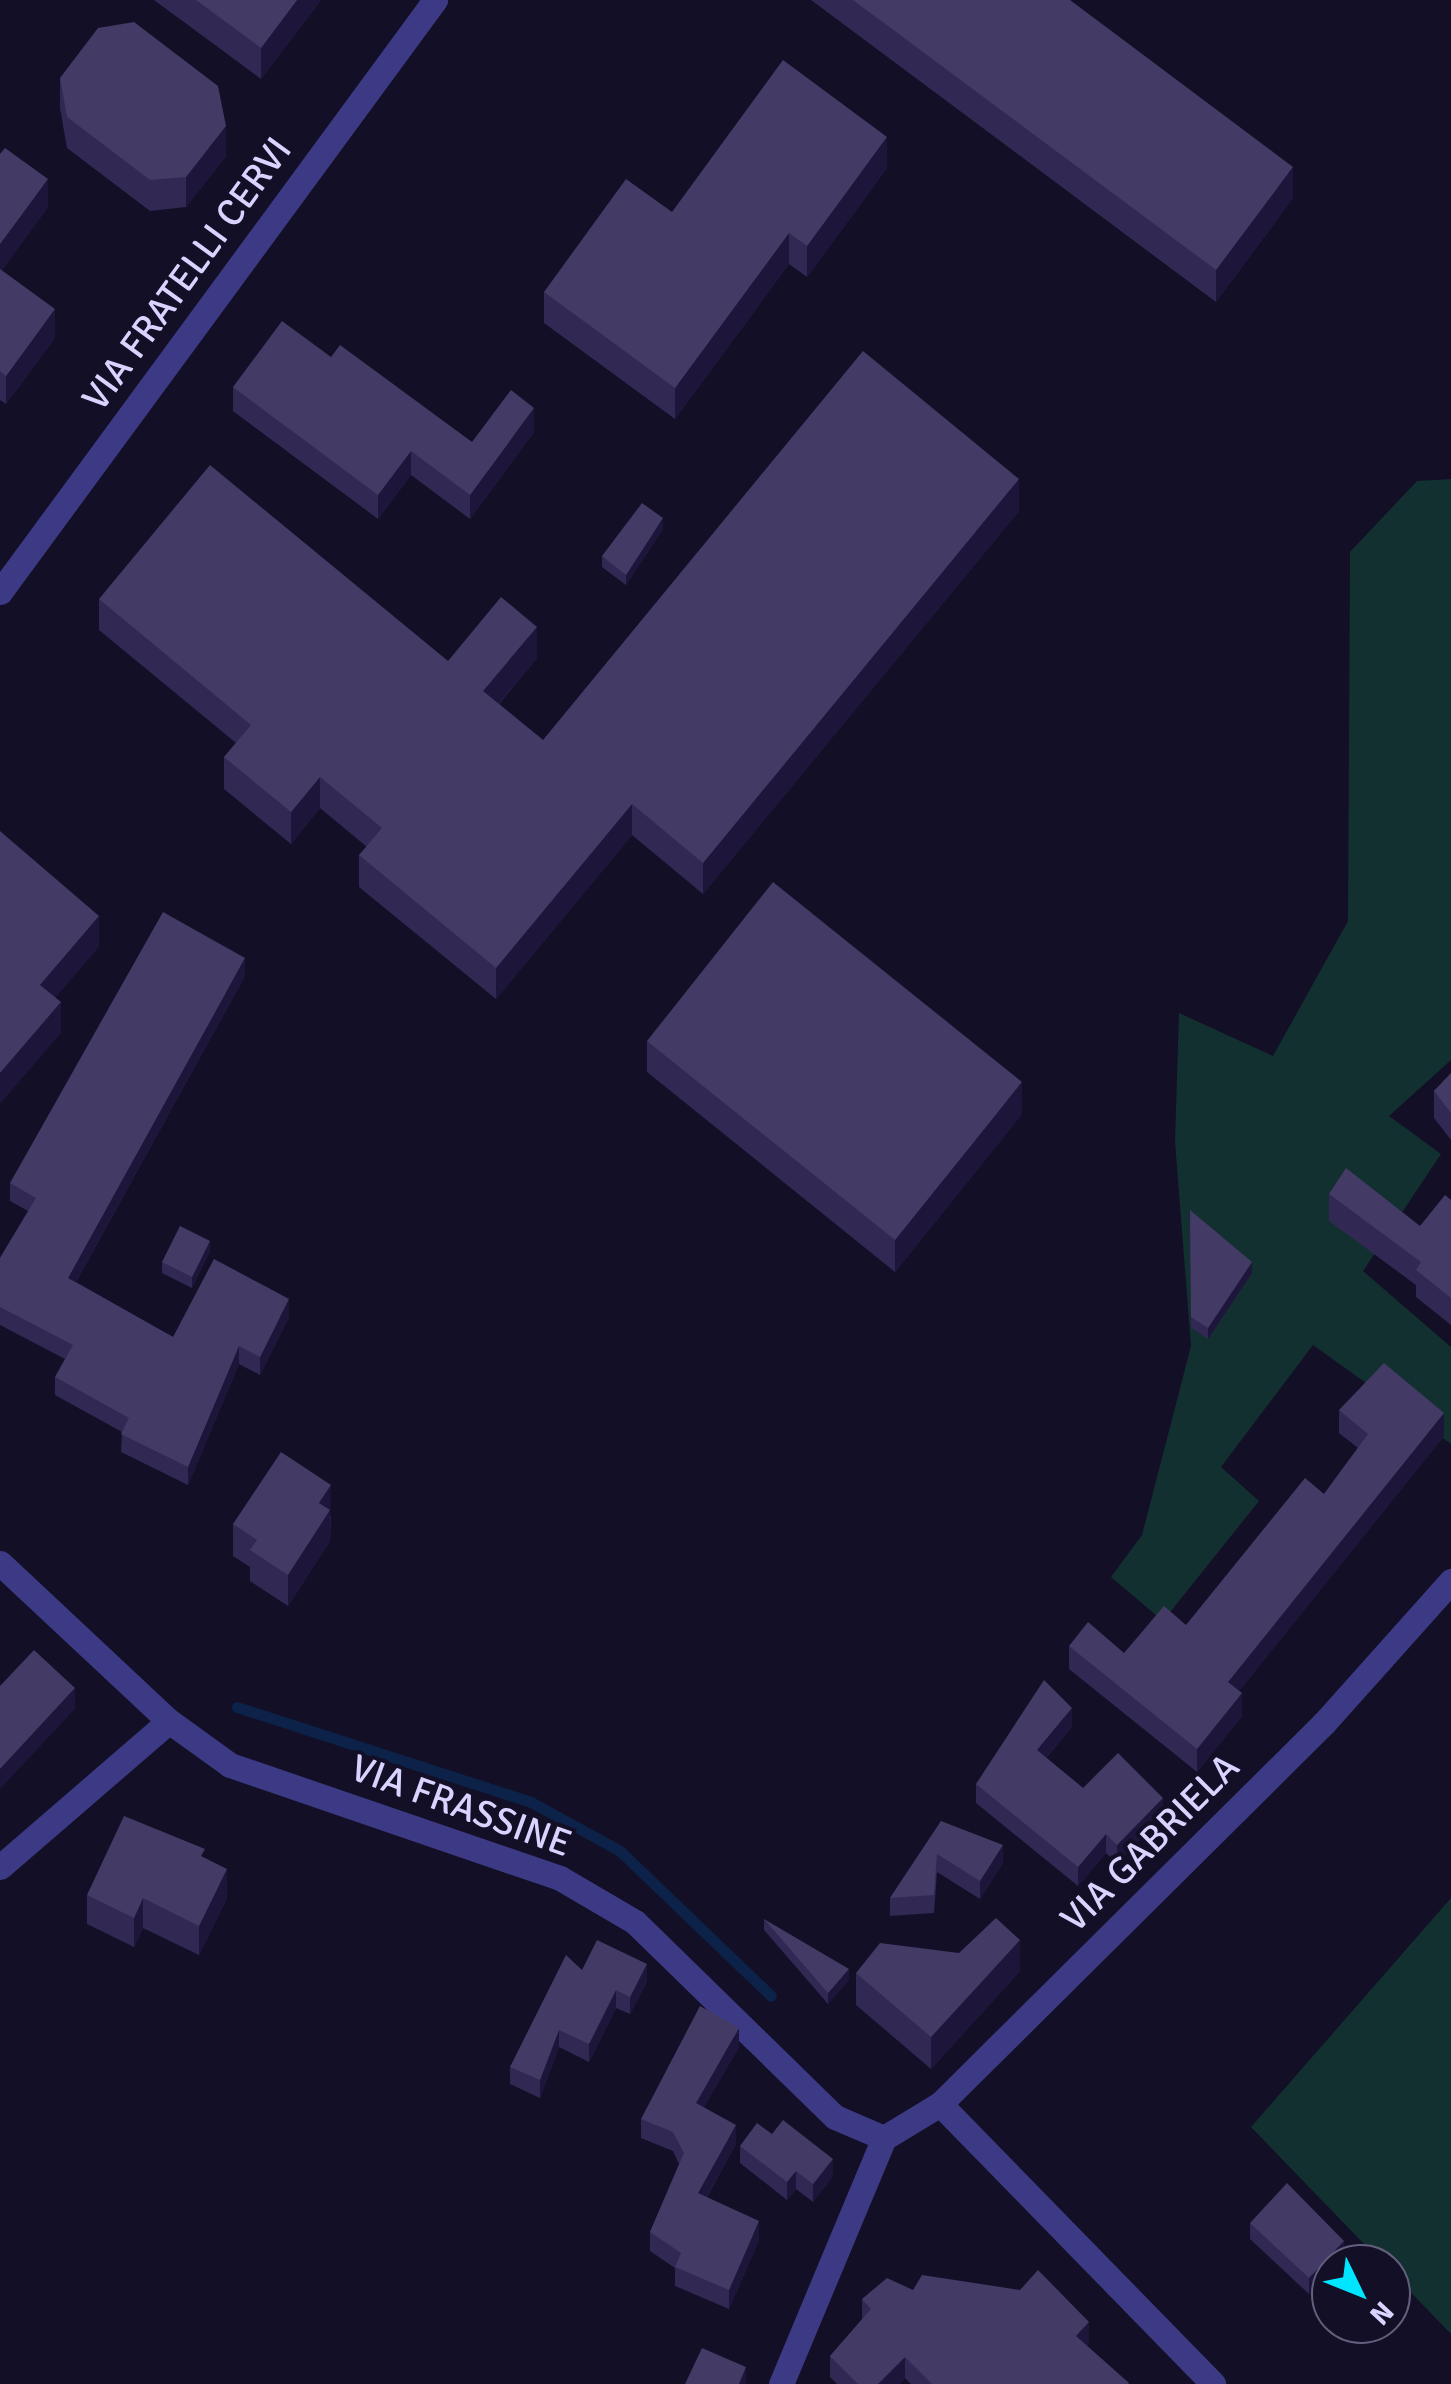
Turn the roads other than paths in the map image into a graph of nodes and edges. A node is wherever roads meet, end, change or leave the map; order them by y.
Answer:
1 (435, 0) edge
2 (0, 592) edge
3 (0, 1563) edge
4 (1451, 1581) edge
5 (169, 1721) junction
6 (0, 1867) edge
7 (940, 2104) junction
8 (884, 2138) junction
9 (781, 2384) edge
10 (1212, 2384) edge

1 - 2 street, VIA FRATELLI CERVI
3 - 5 street, VIA FRASSINE
4 - 7 street, VIA GABRIELA
5 - 6 street
5 - 8 street, VIA FRASSINE
7 - 8 street, VIA GABRIELA
7 - 10 street
8 - 9 street

